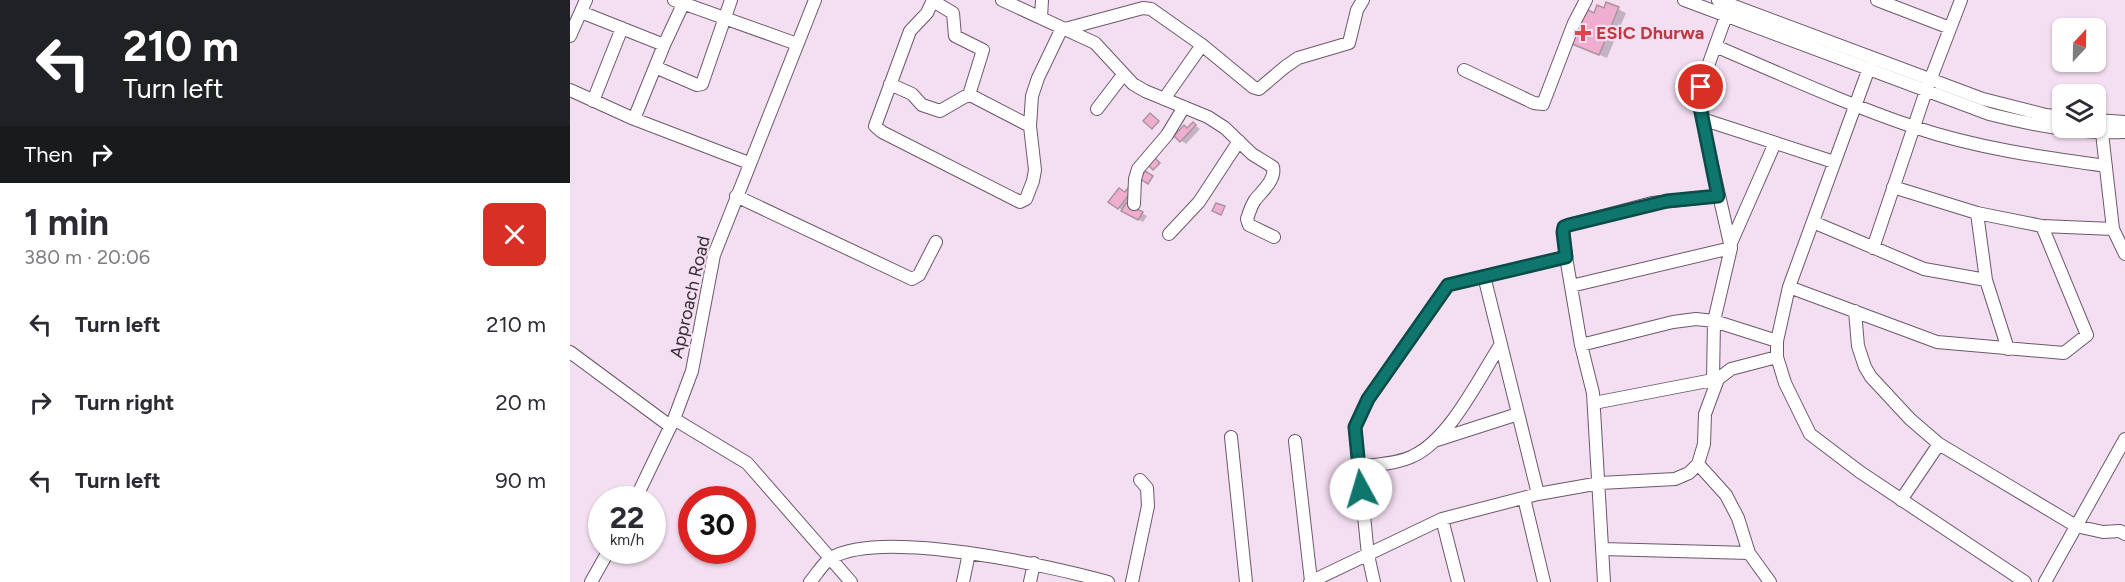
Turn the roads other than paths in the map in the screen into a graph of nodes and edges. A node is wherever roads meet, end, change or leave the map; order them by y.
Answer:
1 (731, 0) edge
2 (815, 0) edge
3 (933, 0) edge
4 (1002, 0) edge
5 (1042, 0) edge
6 (1363, 0) edge
7 (1586, 0) edge
8 (1684, 0) edge
9 (1718, 0) edge
10 (1961, 0) edge
11 (1882, 1) edge
12 (681, 2) edge
13 (578, 14) edge
14 (1726, 16) junction
15 (723, 18) junction
16 (1041, 18) junction
17 (622, 28) junction
18 (1064, 28) junction
19 (1950, 28) junction
20 (570, 36) edge
21 (797, 44) junction
22 (664, 45) junction
23 (1202, 45) junction
24 (1715, 46) junction
25 (655, 67) junction
26 (1869, 68) junction
27 (1464, 70) dead end
28 (1123, 75) junction
29 (1931, 79) junction
30 (890, 84) junction
31 (570, 90) edge
32 (1926, 91) junction
33 (969, 95) junction
34 (1164, 99) junction
35 (593, 101) junction
36 (1856, 105) junction
37 (1184, 106) junction
38 (1097, 109) dead end
39 (2052, 115) edge
40 (634, 119) junction
41 (1702, 119) junction
42 (2106, 121) edge
43 (2125, 122) edge
44 (2052, 125) edge
45 (1030, 126) junction
46 (1914, 127) junction
47 (2125, 132) edge
48 (2106, 133) edge
49 (2103, 138) edge
50 (1239, 141) junction
51 (1774, 143) junction
52 (1834, 162) junction
53 (749, 164) junction
54 (2106, 166) junction
55 (1893, 187) junction
56 (736, 196) junction
57 (1718, 196) junction
58 (1134, 204) dead end
59 (1977, 213) junction
60 (1813, 222) junction
61 (2042, 226) junction
62 (2113, 229) junction
63 (1169, 234) dead end
64 (1274, 237) dead end
65 (936, 242) dead end
66 (1731, 246) junction
67 (1873, 248) junction
68 (2125, 254) edge
69 (1566, 257) junction
70 (1484, 276) junction
71 (1986, 280) junction
72 (1570, 286) junction
73 (1789, 287) junction
74 (1855, 311) junction
75 (1714, 321) junction
76 (1777, 341) junction
77 (1501, 344) junction
78 (1581, 345) junction
79 (2008, 349) junction
80 (570, 352) edge
81 (1777, 357) junction
82 (1716, 379) junction
83 (1594, 403) junction
84 (1518, 414) junction
85 (672, 422) junction
86 (1231, 437) dead end
87 (2125, 439) edge
88 (1435, 440) junction
89 (1295, 441) dead end
90 (1939, 444) junction
91 (1698, 464) junction
92 (1359, 467) junction
93 (1140, 480) dead end
94 (1600, 483) junction
95 (642, 486) edge
96 (1539, 494) junction
97 (1524, 498) junction
98 (1901, 500) junction
99 (1442, 519) junction
100 (2076, 526) junction
101 (2125, 534) edge
102 (1603, 549) junction
103 (969, 553) junction
104 (1749, 553) junction
105 (1368, 555) junction
106 (830, 558) junction
107 (1034, 563) junction
108 (601, 564) edge
109 (1088, 579) edge
110 (1763, 580) edge
111 (591, 582) edge
112 (810, 582) edge
113 (851, 582) edge
114 (963, 582) edge
115 (1030, 582) edge
116 (1108, 582) edge
117 (1132, 582) edge
118 (1246, 582) edge
119 (1311, 582) edge
120 (1374, 582) edge
121 (1458, 582) edge
122 (1544, 582) edge
123 (1604, 582) edge
124 (2025, 582) edge
125 (2045, 582) edge

1 - 15 street
2 - 21 street, Approach Road
3 - 30 street
3 - 33 street
4 - 16 street
5 - 16 street
6 - 23 street
7 - 27 street
8 - 14 street
9 - 29 street
10 - 19 street
11 - 19 street
12 - 15 street
12 - 22 street
13 - 17 street
13 - 20 street
14 - 24 street
14 - 26 street
15 - 21 street
15 - 25 street
16 - 18 street
17 - 22 street
17 - 35 street
18 - 23 street
18 - 28 street
18 - 45 street
19 - 29 street
21 - 53 street, Approach Road
22 - 25 street
23 - 34 street
24 - 36 street
24 - 41 street
25 - 40 street
26 - 32 street
26 - 36 street
28 - 34 street
28 - 38 street
29 - 32 street
29 - 39 street
30 - 33 street
30 - 45 street
31 - 35 street
32 - 44 street
32 - 46 street
33 - 45 street
34 - 37 street
35 - 40 street
36 - 46 street
36 - 52 street
37 - 50 street
37 - 58 street
40 - 53 street
41 - 51 street
41 - 57 street
42 - 43 street
46 - 54 street
46 - 55 street
47 - 48 street
49 - 54 street
50 - 63 street
50 - 64 street
51 - 52 street
51 - 66 street
52 - 60 street
53 - 56 street, Approach Road
54 - 62 street
55 - 59 street
55 - 67 street
56 - 65 street
56 - 85 street, Approach Road
57 - 66 street
57 - 69 street
59 - 61 street
59 - 71 street
60 - 67 street
60 - 73 street
61 - 62 street
61 - 79 street
62 - 68 street
66 - 72 street
66 - 75 street
67 - 71 street
69 - 70 street
69 - 72 street
70 - 77 street
70 - 92 street
71 - 79 street
72 - 78 street
73 - 74 street
73 - 76 street
74 - 79 street
74 - 90 street
75 - 76 street
75 - 78 street
75 - 82 street
76 - 81 street
77 - 84 street
77 - 88 street
78 - 83 street
80 - 85 street
81 - 82 street
81 - 98 street
82 - 83 street
82 - 91 street
83 - 94 street
84 - 88 street
84 - 96 street
85 - 95 street, Approach Road
85 - 106 street
86 - 118 street
87 - 100 street
88 - 92 street
89 - 119 street
90 - 98 street
90 - 100 street
91 - 94 street
91 - 104 street
92 - 105 street
93 - 117 street
94 - 96 street
94 - 102 street
96 - 97 street
97 - 99 street
97 - 122 street
98 - 124 street
99 - 105 street
99 - 121 street
100 - 101 street
100 - 125 street
102 - 104 street
102 - 123 street
103 - 106 street
103 - 107 street
103 - 114 street
104 - 110 street
105 - 119 street
105 - 120 street
106 - 112 street
106 - 113 street
107 - 109 street
107 - 115 street
108 - 111 street
109 - 116 street

